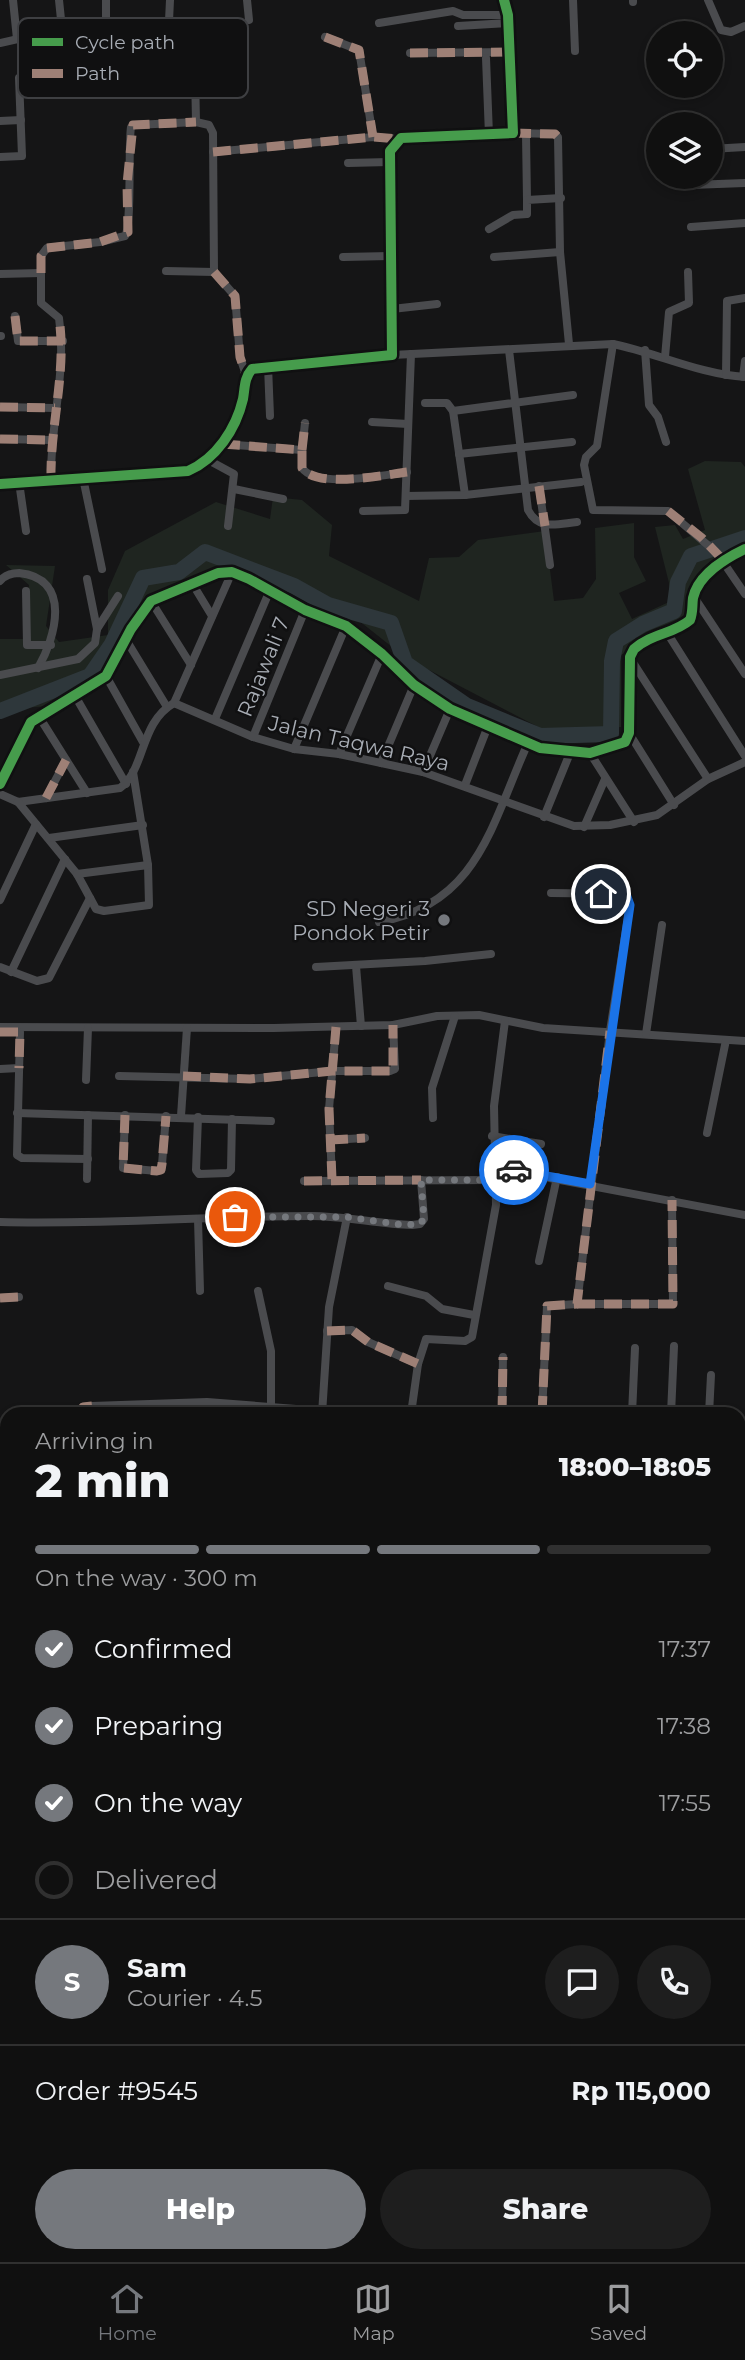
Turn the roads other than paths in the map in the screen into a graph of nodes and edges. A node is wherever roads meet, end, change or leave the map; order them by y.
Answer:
1 (13, 0) edge
2 (59, 0) edge
3 (106, 0) edge
4 (170, 0) edge
5 (247, 0) edge
6 (504, 0) edge
7 (573, 0) edge
8 (708, 0) edge
9 (61, 18) edge
10 (106, 18) edge
11 (169, 18) edge
12 (508, 19) junction
13 (249, 20) dead end
14 (379, 23) dead end
15 (458, 26) dead end
16 (745, 26) edge
17 (324, 37) dead end
18 (18, 39) joint
19 (0, 43) edge
20 (575, 51) dead end
21 (509, 52) junction
22 (410, 53) dead end
23 (486, 58) dead end
24 (19, 98) edge
25 (196, 98) edge
26 (20, 120) junction
27 (0, 121) edge
28 (196, 122) junction
29 (513, 133) junction
30 (489, 135) junction
31 (526, 135) junction
32 (373, 137) junction
33 (397, 139) junction
34 (745, 147) edge
35 (723, 148) edge
36 (214, 152) junction
37 (0, 158) edge
38 (389, 162) junction
39 (348, 163) dead end
40 (745, 183) edge
41 (723, 184) edge
42 (561, 198) junction
43 (527, 200) junction
44 (745, 223) edge
45 (691, 227) dead end
46 (489, 229) dead end
47 (559, 252) junction
48 (390, 256) junction
49 (343, 257) dead end
50 (494, 257) dead end
51 (166, 271) dead end
52 (214, 272) junction
53 (688, 272) dead end
54 (41, 273) junction
55 (0, 274) edge
56 (745, 298) edge
57 (437, 304) dead end
58 (392, 309) junction
59 (15, 316) dead end
60 (63, 341) junction
61 (569, 344) junction
62 (613, 344) junction
63 (509, 350) junction
64 (645, 351) junction
65 (411, 354) junction
66 (392, 355) junction
67 (665, 357) junction
68 (745, 361) edge
69 (268, 366) junction
70 (246, 375) junction
71 (726, 375) junction
72 (744, 377) edge
73 (573, 395) dead end
74 (425, 403) dead end
75 (514, 403) junction
76 (0, 407) edge
77 (55, 408) junction
78 (453, 411) junction
79 (270, 416) dead end
80 (372, 422) dead end
81 (305, 423) dead end
82 (408, 424) junction
83 (0, 439) edge
84 (51, 440) junction
85 (572, 442) dead end
86 (666, 442) dead end
87 (222, 444) junction
88 (520, 448) junction
89 (302, 450) junction
90 (459, 454) junction
91 (209, 461) junction
92 (407, 472) junction
93 (83, 478) junction
94 (51, 479) junction
95 (19, 482) junction
96 (581, 482) dead end
97 (0, 484) edge
98 (539, 486) junction
99 (524, 488) junction
100 (234, 489) junction
101 (465, 495) junction
102 (406, 496) junction
103 (283, 499) dead end
104 (363, 511) dead end
105 (577, 522) dead end
106 (228, 526) dead end
107 (545, 526) junction
108 (26, 531) dead end
109 (745, 549) edge
110 (724, 561) junction
111 (551, 565) dead end
112 (103, 569) dead end
113 (232, 572) junction
114 (87, 579) dead end
115 (0, 581) edge
116 (192, 583) junction
117 (271, 590) junction
118 (26, 591) dead end
119 (745, 594) edge
120 (118, 596) dead end
121 (694, 596) junction
122 (151, 601) junction
123 (305, 610) junction
124 (212, 615) junction
125 (346, 626) junction
126 (97, 629) junction
127 (666, 631) junction
128 (125, 638) junction
129 (51, 645) junction
130 (382, 654) junction
131 (630, 657) junction
132 (191, 665) junction
133 (38, 668) junction
134 (0, 674) edge
135 (745, 674) edge
136 (106, 676) junction
137 (414, 685) junction
138 (74, 694) junction
139 (170, 705) junction
140 (450, 709) junction
141 (38, 715) junction
142 (215, 719) junction
143 (488, 726) junction
144 (629, 733) junction
145 (253, 737) junction
146 (143, 742) junction
147 (528, 743) junction
148 (294, 749) junction
149 (570, 752) junction
150 (590, 753) junction
151 (339, 754) junction
152 (745, 756) edge
153 (66, 760) junction
154 (745, 762) edge
155 (381, 763) junction
156 (132, 771) junction
157 (423, 772) junction
158 (604, 779) junction
159 (708, 779) junction
160 (126, 783) junction
161 (0, 784) edge
162 (465, 785) junction
163 (87, 793) junction
164 (0, 794) edge
165 (46, 798) junction
166 (18, 802) junction
167 (505, 802) junction
168 (674, 805) junction
169 (544, 817) junction
170 (634, 822) junction
171 (36, 824) junction
172 (143, 825) junction
173 (584, 827) junction
174 (50, 838) junction
175 (65, 859) junction
176 (148, 865) junction
177 (77, 874) junction
178 (551, 893) dead end
179 (90, 898) junction
180 (0, 901) edge
181 (379, 922) dead end
182 (662, 925) dead end
183 (491, 954) dead end
184 (356, 966) junction
185 (0, 967) edge
186 (316, 967) dead end
187 (11, 972) junction
188 (455, 1016) junction
189 (505, 1021) junction
190 (360, 1026) junction
191 (393, 1026) junction
192 (0, 1027) edge
193 (336, 1027) junction
194 (88, 1028) junction
195 (187, 1028) junction
196 (610, 1031) junction
197 (0, 1032) edge
198 (646, 1034) junction
199 (726, 1040) junction
200 (745, 1041) edge
201 (19, 1068) junction
202 (0, 1069) edge
203 (332, 1071) junction
204 (118, 1076) dead end
205 (183, 1076) junction
206 (86, 1080) dead end
207 (17, 1113) junction
208 (88, 1115) junction
209 (125, 1115) junction
210 (166, 1116) junction
211 (181, 1116) junction
212 (198, 1117) junction
213 (433, 1118) dead end
214 (232, 1119) junction
215 (271, 1121) dead end
216 (708, 1133) dead end
217 (492, 1136) junction
218 (365, 1138) dead end
219 (330, 1140) junction
220 (541, 1144) dead end
221 (88, 1159) junction
222 (496, 1168) junction
223 (557, 1177) junction
224 (87, 1179) dead end
225 (332, 1179) junction
226 (421, 1180) junction
227 (497, 1180) junction
228 (304, 1181) dead end
229 (590, 1184) junction
230 (672, 1200) junction
231 (745, 1215) edge
232 (347, 1217) junction
233 (198, 1219) junction
234 (0, 1222) edge
235 (539, 1261) dead end
236 (388, 1286) dead end
237 (200, 1291) dead end
238 (258, 1291) dead end
239 (19, 1297) dead end
240 (0, 1298) edge
241 (577, 1304) junction
242 (474, 1315) junction
243 (327, 1331) junction
244 (674, 1346) dead end
245 (635, 1348) dead end
246 (503, 1357) dead end
247 (418, 1364) junction
248 (711, 1375) dead end
249 (83, 1407) edge
250 (271, 1407) joint
251 (322, 1407) edge
252 (412, 1407) edge
253 (502, 1407) edge
254 (542, 1407) edge
255 (632, 1407) edge
256 (671, 1407) edge
257 (709, 1407) edge

1 - 18 street
2 - 9 street
3 - 10 street
4 - 11 street
5 - 13 street
6 - 12 street
7 - 20 street
8 - 16 street
12 - 14 street
12 - 15 street
12 - 21 street
17 - 32 street
18 - 19 street
21 - 22 street
21 - 29 street
23 - 30 street
24 - 26 street
25 - 28 street
26 - 27 street
26 - 37 street
28 - 36 street
28 - 54 street
29 - 30 street
29 - 31 street
30 - 33 street
31 - 42 street
31 - 43 street
32 - 33 street
32 - 36 street
33 - 38 street
34 - 35 street
36 - 52 street
38 - 39 street
38 - 48 street
40 - 41 street
42 - 43 street
42 - 47 street
43 - 46 street
44 - 45 street
47 - 50 street
47 - 61 street
48 - 49 street
48 - 58 street
51 - 52 street
52 - 70 street
53 - 67 street
54 - 55 street
54 - 60 street
56 - 71 street
57 - 58 street
58 - 66 street
59 - 60 street
60 - 77 street
61 - 62 street
61 - 63 street
62 - 64 street
62 - 110 street
63 - 65 street
63 - 75 street
64 - 67 street
64 - 86 street
65 - 66 street
65 - 82 street
66 - 69 street
67 - 71 street
68 - 72 street
69 - 70 street
69 - 79 street
70 - 87 street
71 - 72 street
73 - 75 street
74 - 78 street
75 - 78 street
75 - 88 street
76 - 77 street
77 - 84 street
78 - 90 street
80 - 82 street
81 - 89 street
82 - 92 street
83 - 84 street
84 - 94 street
85 - 88 street
87 - 89 street
87 - 91 street
88 - 90 street
88 - 99 street
89 - 92 street
90 - 101 street
91 - 93 street
91 - 100 street
92 - 102 street
93 - 94 street
93 - 112 street
94 - 95 street
95 - 97 street
95 - 108 street
96 - 98 street
98 - 99 street
98 - 107 street
99 - 101 street
99 - 107 street
100 - 103 street
100 - 106 street
101 - 102 street
102 - 104 street
105 - 107 street
107 - 111 street
109 - 110 street
110 - 119 street
110 - 121 street
113 - 116 street
113 - 117 street
113 - 124 street
114 - 126 street
115 - 129 street
116 - 122 street
116 - 124 street
117 - 123 street
117 - 142 street
118 - 129 street
120 - 126 street
121 - 127 street
121 - 135 street
122 - 128 street
122 - 132 street
123 - 125 street
123 - 145 street, Rajawali 7
124 - 132 street
125 - 130 street
125 - 148 street
126 - 133 street
127 - 131 street
127 - 152 street
128 - 136 street
128 - 139 street
129 - 133 street
130 - 137 street
130 - 151 street
131 - 144 street
131 - 159 street
132 - 139 street
133 - 134 street
136 - 138 street
136 - 146 street
137 - 140 street
137 - 155 street
138 - 141 street
138 - 160 street
139 - 142 street, Jalan Taqwa Raya
139 - 146 street
140 - 143 street
140 - 157 street
141 - 153 street
141 - 161 street
142 - 145 street, Jalan Taqwa Raya
143 - 147 street
143 - 162 street
144 - 150 street
144 - 168 street
145 - 148 street, Jalan Taqwa Raya
146 - 156 street
147 - 149 street
147 - 167 street
148 - 151 street, Jalan Taqwa Raya
149 - 150 street
149 - 169 street
150 - 158 street
151 - 155 street, Jalan Taqwa Raya
153 - 163 street
153 - 165 street
154 - 159 street, Jalan Taqwa Raya
155 - 157 street, Jalan Taqwa Raya
156 - 160 street
156 - 172 street
157 - 162 street, Jalan Taqwa Raya
158 - 170 street
158 - 173 street
159 - 168 street, Jalan Taqwa Raya
160 - 163 street
162 - 167 street, Jalan Taqwa Raya
163 - 165 street
164 - 166 street
165 - 166 street
166 - 171 street
167 - 169 street, Jalan Taqwa Raya
167 - 181 street
168 - 170 street, Jalan Taqwa Raya
169 - 173 street, Jalan Taqwa Raya
170 - 173 street, Jalan Taqwa Raya
171 - 174 street
171 - 180 street
172 - 174 street
172 - 176 street
174 - 175 street
175 - 177 street
175 - 187 street
176 - 177 street
176 - 179 street
177 - 179 street
178 - 196 street
179 - 187 street
182 - 198 street
183 - 184 street
184 - 186 street
184 - 190 street
185 - 187 street
188 - 189 street
188 - 191 street
188 - 213 street
189 - 196 street
189 - 217 street
190 - 191 street
190 - 193 street
191 - 203 street
192 - 194 street
193 - 195 street
193 - 203 street
194 - 195 street
194 - 206 street
195 - 205 street
196 - 198 street
196 - 229 street
197 - 201 street
198 - 199 street
199 - 200 street
199 - 216 street
201 - 202 street
201 - 207 street
203 - 205 street
203 - 219 street
204 - 205 street
205 - 211 street
207 - 208 street
207 - 221 street
208 - 209 street
208 - 221 street
209 - 210 street
209 - 210 street
210 - 211 street
211 - 212 street
212 - 214 street
212 - 214 street
214 - 215 street
217 - 220 street
217 - 222 street
218 - 219 street
219 - 225 street
221 - 224 street
222 - 223 street
222 - 227 street
223 - 229 street
223 - 235 street
225 - 226 street
225 - 228 street
226 - 227 street
226 - 232 street
227 - 242 street
229 - 230 street
229 - 241 street
230 - 231 street
230 - 241 street
232 - 233 street
232 - 243 street
233 - 234 street
233 - 237 street
236 - 242 street
238 - 250 street
239 - 240 street
241 - 254 street
242 - 247 street
243 - 247 street
243 - 251 street
244 - 256 street
245 - 255 street
246 - 253 street
247 - 252 street
248 - 257 street
249 - 250 street

